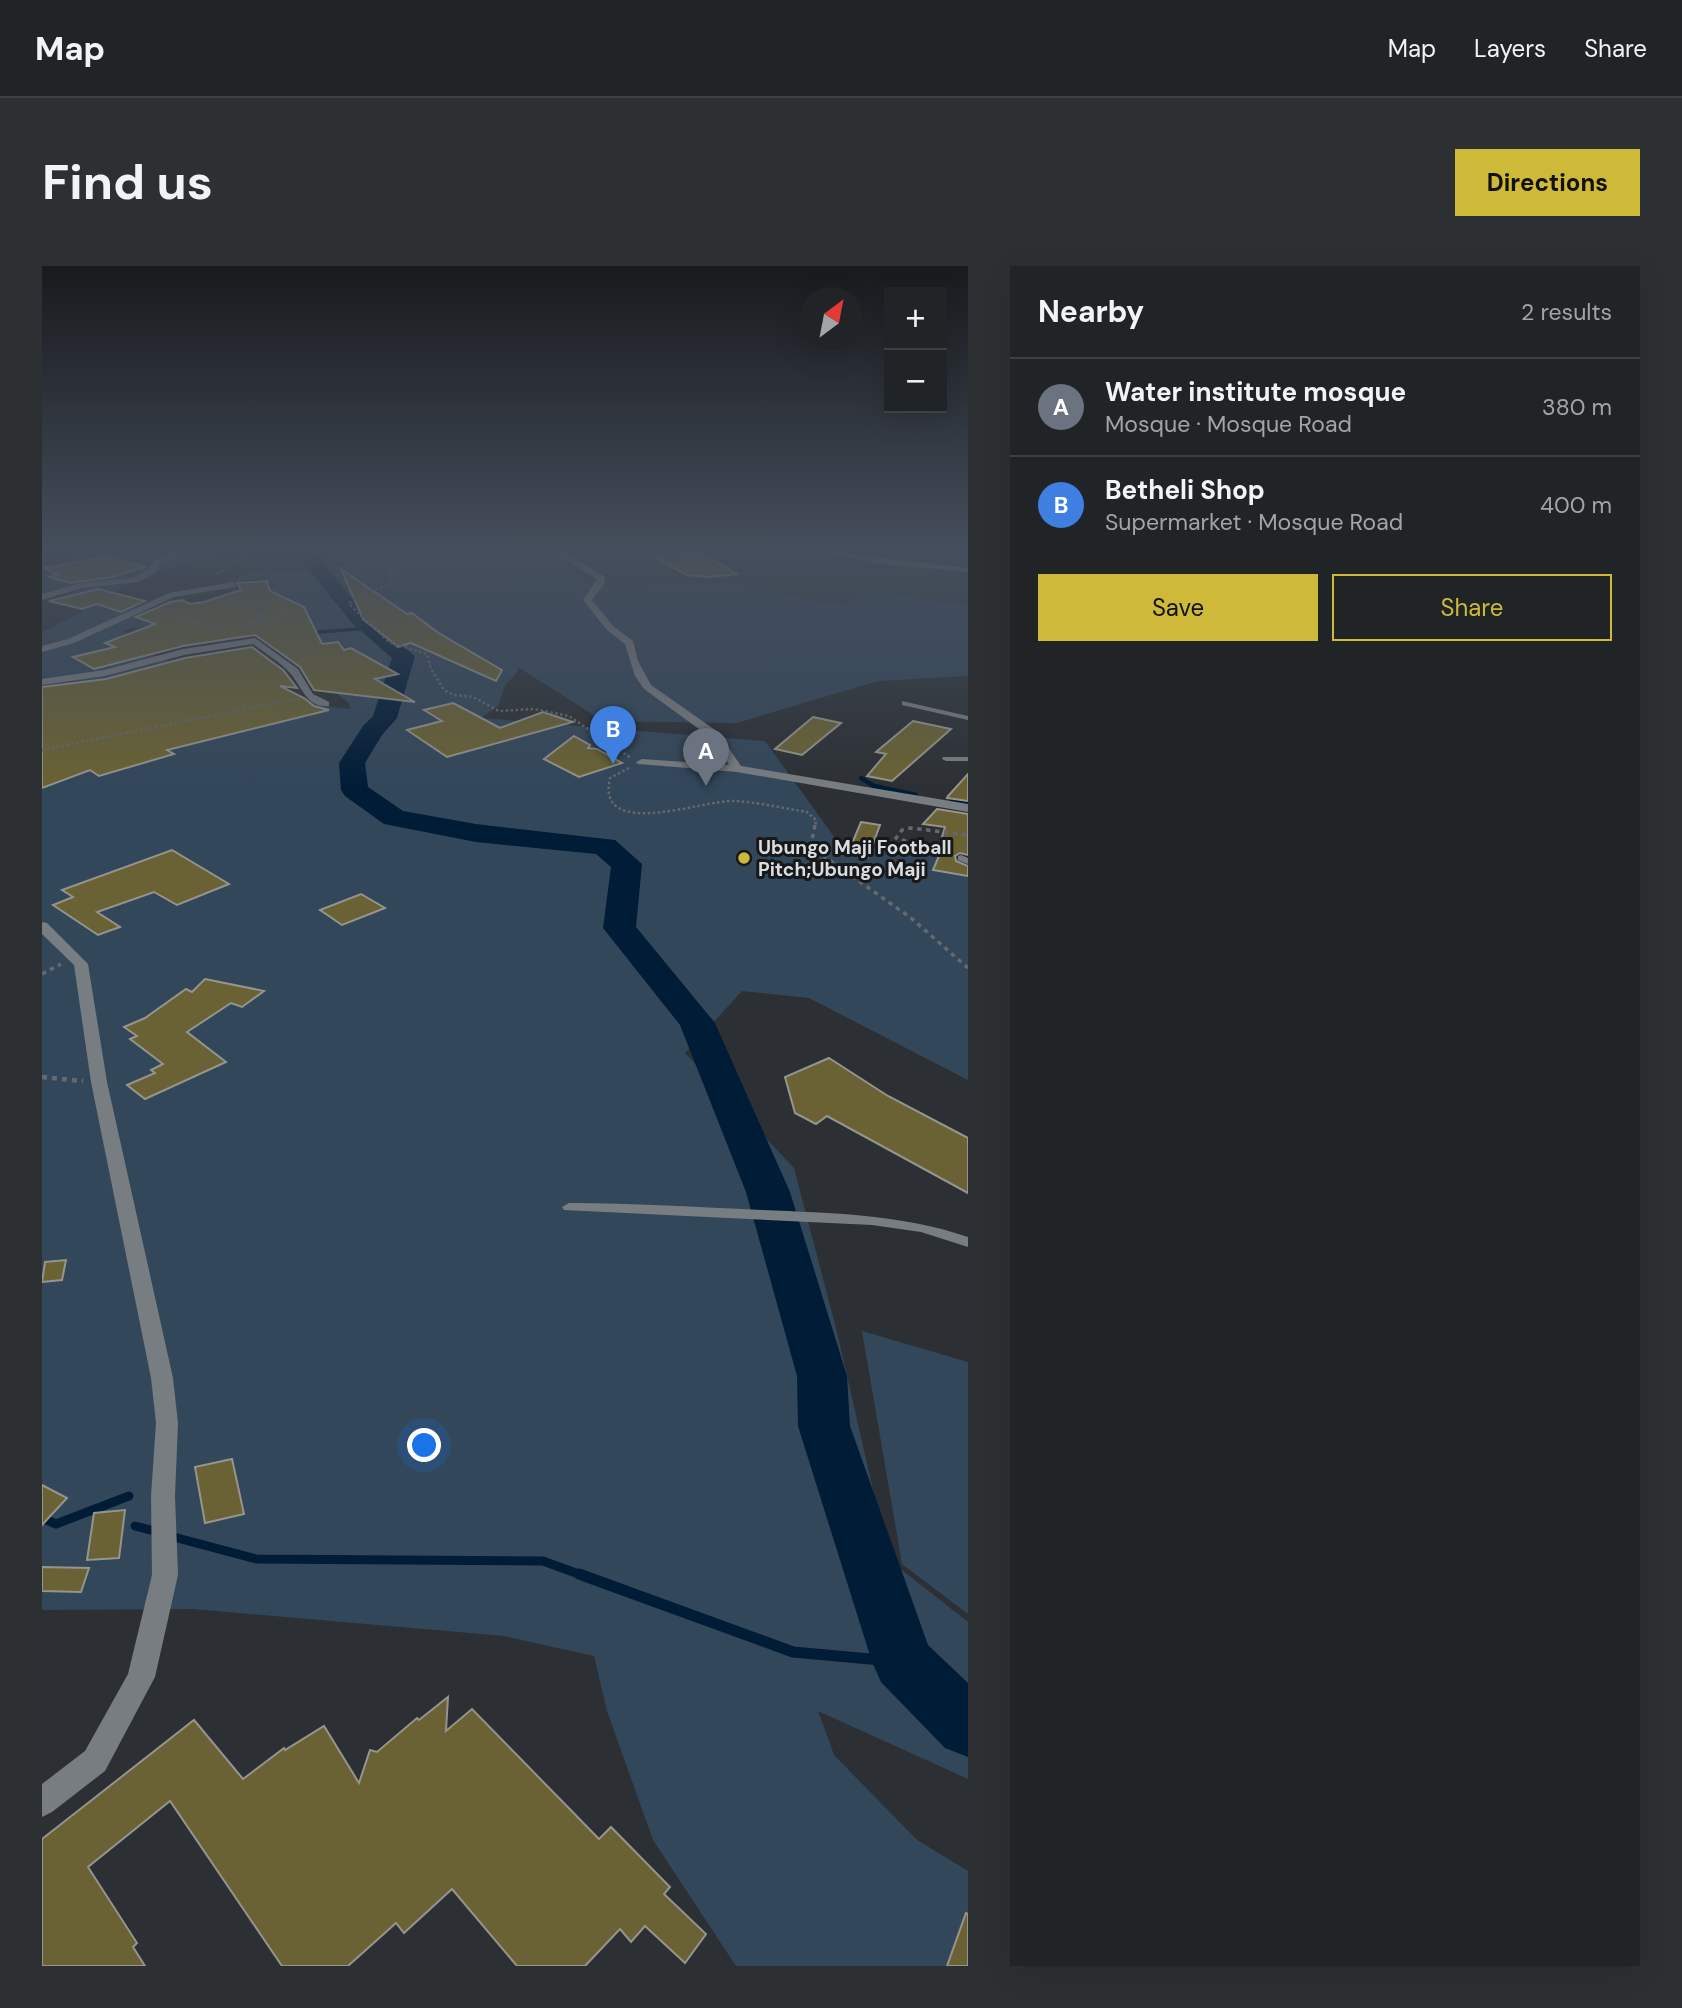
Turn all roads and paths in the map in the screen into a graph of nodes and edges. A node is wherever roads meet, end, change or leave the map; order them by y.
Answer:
1 (94, 629) edge
2 (220, 629) edge
3 (254, 629) edge
4 (376, 629) edge
5 (612, 629) edge
6 (255, 641) junction
7 (42, 649) edge
8 (42, 681) edge
9 (309, 696) junction
10 (905, 703) dead end
11 (325, 704) dead end
12 (968, 718) edge
13 (42, 750) edge
14 (629, 757) dead end
15 (946, 759) dead end
16 (968, 760) edge
17 (642, 762) joint
18 (737, 769) junction
19 (968, 807) edge
20 (968, 835) edge
21 (965, 860) edge
22 (42, 926) edge
23 (968, 968) edge
24 (42, 1077) edge
25 (99, 1082) junction
26 (569, 1207) dead end
27 (968, 1242) edge
28 (42, 1802) edge

1 - 7 street
2 - 6 path
3 - 6 path
4 - 14 path
5 - 18 street
6 - 8 street
6 - 9 street
9 - 11 street
9 - 13 path
10 - 12 lane
15 - 16 lane
17 - 18 street
17 - 23 path
18 - 19 street
20 - 21 path
22 - 25 street
24 - 25 path
25 - 28 street
26 - 27 lane

